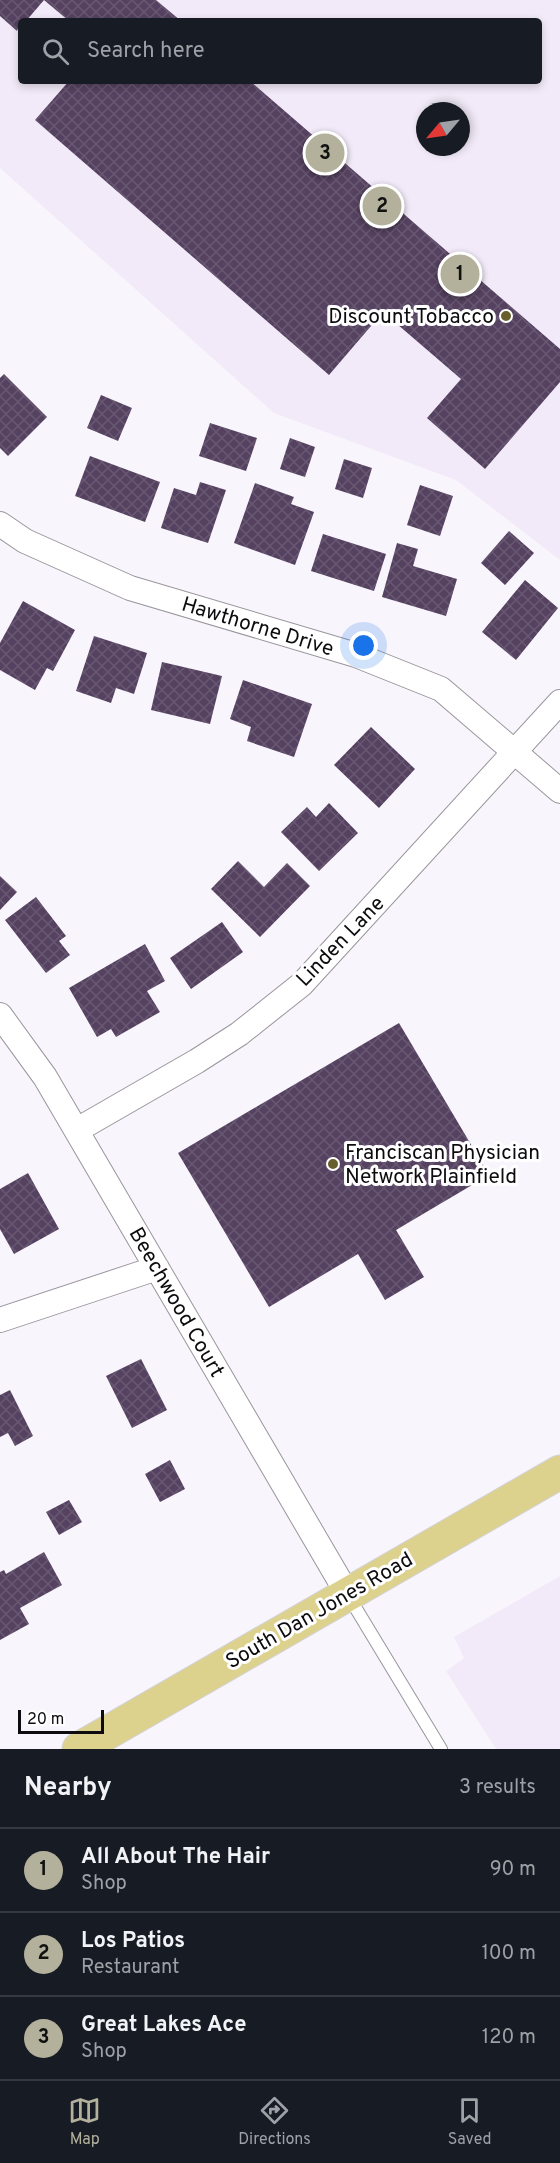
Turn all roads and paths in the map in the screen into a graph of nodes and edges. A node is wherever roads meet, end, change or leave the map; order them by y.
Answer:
1 (0, 524) edge
2 (560, 702) edge
3 (516, 751) junction
4 (560, 791) edge
5 (0, 1015) edge
6 (77, 1130) junction
7 (157, 1268) junction
8 (0, 1320) edge
9 (560, 1472) edge
10 (347, 1593) junction
11 (79, 1749) edge
12 (441, 1749) edge

1 - 3 street, Hawthorne Drive
2 - 3 street, Linden Lane
3 - 4 street, Hawthorne Drive
3 - 6 street, Linden Lane
5 - 6 street, Beechwood Court
6 - 7 street, Beechwood Court
7 - 8 street
7 - 10 street, Beechwood Court
9 - 10 main road, South Dan Jones Road
10 - 11 main road, South Dan Jones Road
10 - 12 lane

